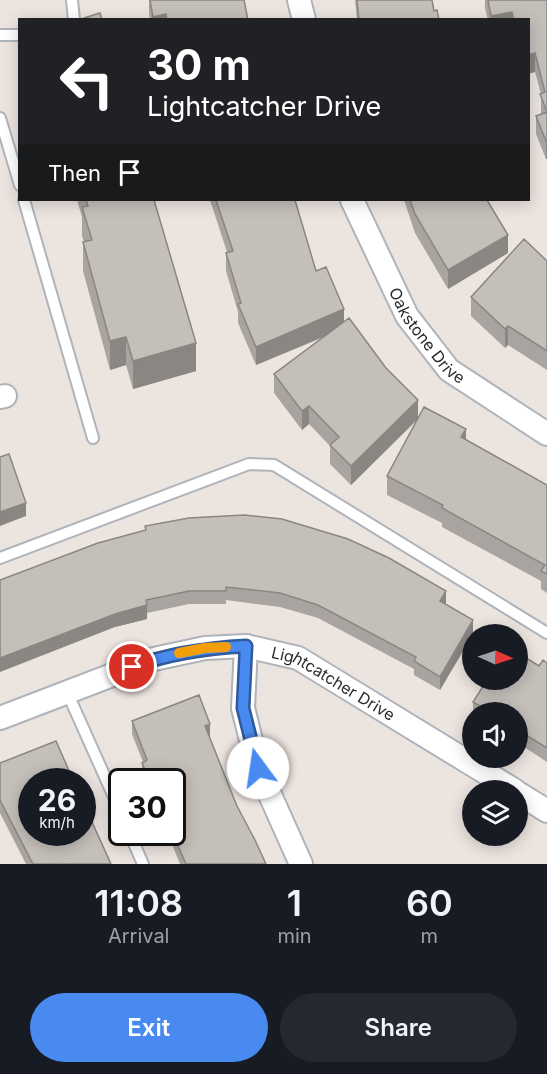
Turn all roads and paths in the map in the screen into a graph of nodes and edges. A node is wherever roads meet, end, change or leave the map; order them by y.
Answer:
1 (72, 0) edge
2 (299, 0) edge
3 (74, 18) edge
4 (304, 18) edge
5 (0, 35) edge
6 (18, 35) edge
7 (0, 118) edge
8 (18, 178) edge
9 (24, 201) edge
10 (352, 201) edge
11 (547, 434) edge
12 (93, 438) dead end
13 (0, 558) edge
14 (547, 633) edge
15 (246, 646) junction
16 (67, 692) junction
17 (0, 718) edge
18 (498, 780) edge
19 (108, 784) edge
20 (528, 799) edge
21 (547, 811) edge
22 (135, 846) edge
23 (143, 864) edge
24 (300, 864) edge

1 - 3 lane
2 - 4 street
5 - 6 lane
7 - 8 lane
9 - 12 lane
10 - 11 street, Oakstone Drive
13 - 14 lane
15 - 16 street, Lightcatcher Drive
15 - 18 street, Lightcatcher Drive
15 - 24 street
16 - 17 street, Lightcatcher Drive
16 - 19 lane
20 - 21 street, Lightcatcher Drive
22 - 23 lane

